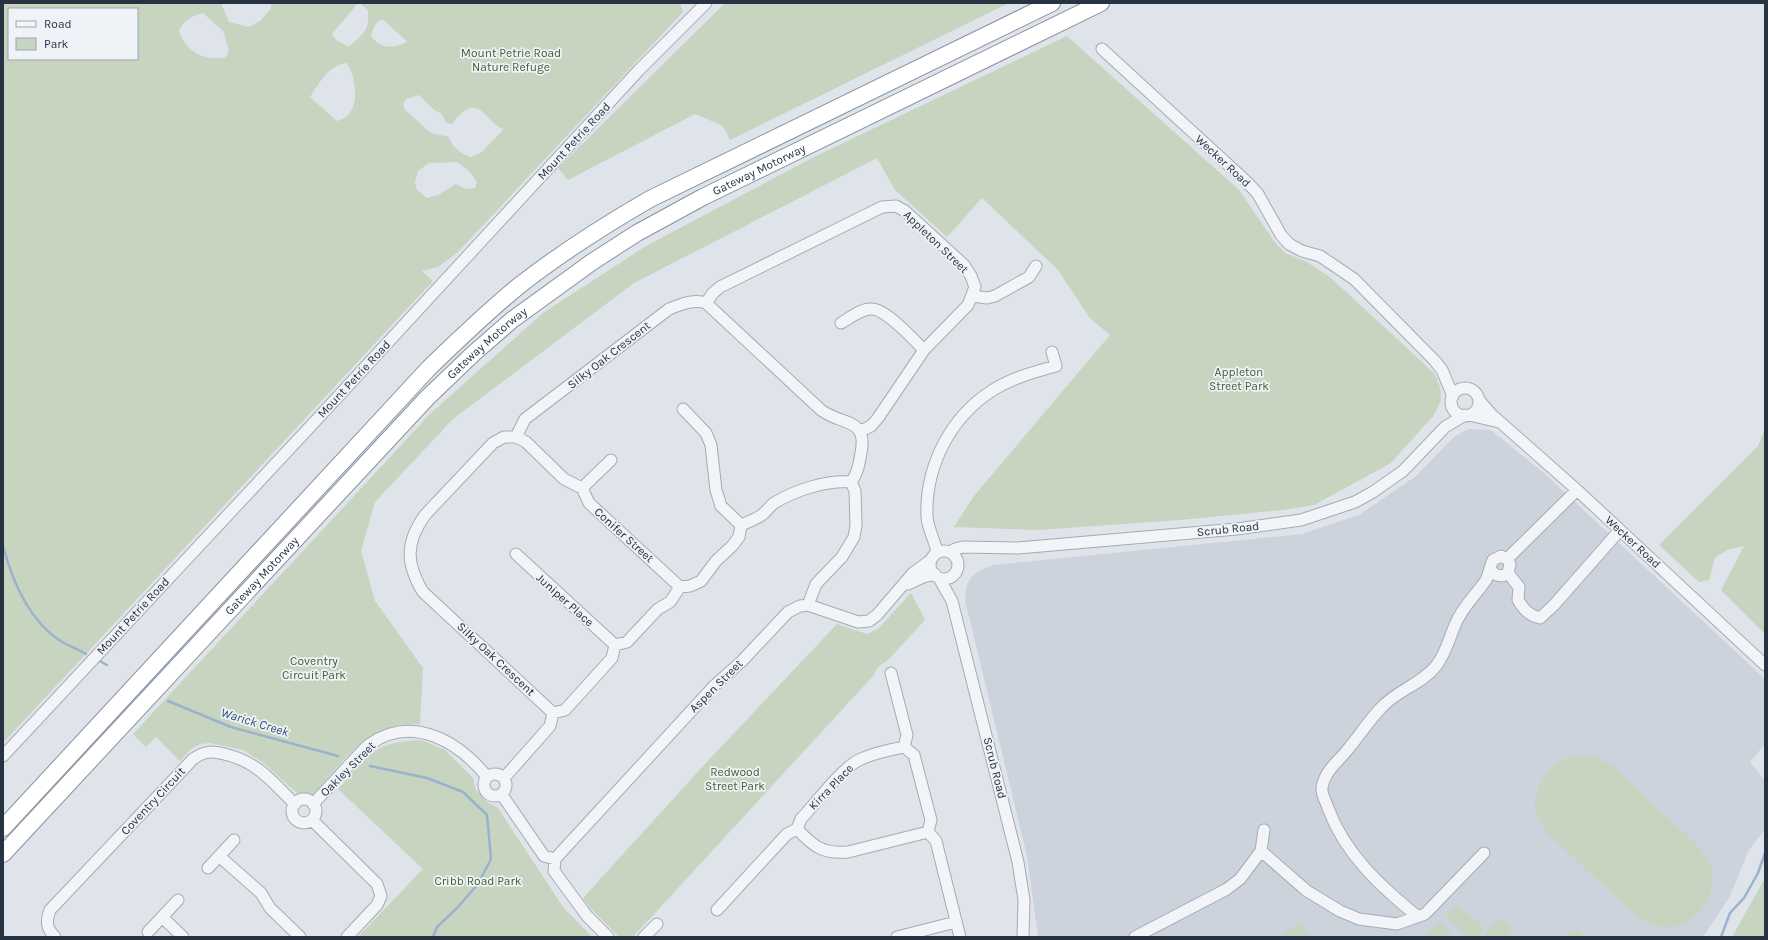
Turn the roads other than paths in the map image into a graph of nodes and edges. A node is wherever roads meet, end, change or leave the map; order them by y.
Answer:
1 (706, 3) edge
2 (1052, 3) edge
3 (1101, 3) edge
4 (1102, 49) dead end
5 (1036, 266) dead end
6 (973, 296) junction
7 (706, 303) junction
8 (841, 323) dead end
9 (924, 350) junction
10 (1052, 352) dead end
11 (1442, 370) junction
12 (1467, 388) junction
13 (1479, 400) junction
14 (1452, 401) junction
15 (683, 409) dead end
16 (1467, 415) junction
17 (1500, 422) junction
18 (1445, 427) junction
19 (861, 431) junction
20 (516, 437) junction
21 (611, 460) dead end
22 (851, 482) junction
23 (582, 488) junction
24 (1577, 490) junction
25 (741, 525) junction
26 (1620, 530) junction
27 (980, 549) junction
28 (950, 552) junction
29 (516, 554) dead end
30 (934, 556) junction
31 (1507, 559) junction
32 (958, 565) junction
33 (1491, 570) junction
34 (1508, 573) junction
35 (953, 575) junction
36 (937, 576) junction
37 (680, 587) junction
38 (902, 587) junction
39 (952, 601) junction
40 (808, 605) junction
41 (615, 645) junction
42 (1765, 665) edge
43 (891, 673) dead end
44 (553, 713) junction
45 (904, 747) junction
46 (3, 756) edge
47 (487, 777) junction
48 (504, 778) junction
49 (502, 794) junction
50 (295, 804) junction
51 (313, 804) junction
52 (312, 820) junction
53 (3, 828) edge
54 (797, 829) junction
55 (1264, 830) dead end
56 (928, 832) junction
57 (234, 840) dead end
58 (1261, 851) junction
59 (1484, 853) dead end
60 (3, 854) edge
61 (219, 856) junction
62 (555, 859) junction
63 (208, 868) dead end
64 (178, 900) dead end
65 (717, 910) dead end
66 (1417, 916) junction
67 (162, 917) junction
68 (956, 922) junction
69 (657, 924) dead end
70 (148, 932) dead end
71 (55, 937) edge
72 (183, 937) edge
73 (300, 937) edge
74 (347, 937) edge
75 (608, 937) edge
76 (644, 937) edge
77 (897, 937) edge
78 (960, 937) edge
79 (1023, 937) edge
80 (1135, 937) edge

1 - 46 street, Mount Petrie Road
2 - 53 highway, Gateway Motorway
3 - 60 highway, Gateway Motorway
4 - 11 street, Wecker Road
5 - 6 street
6 - 7 street, Appleton Street
6 - 9 street
7 - 19 street
7 - 20 street, Silky Oak Crescent
8 - 9 street
9 - 19 street
10 - 30 street
11 - 12 street, Wecker Road
11 - 14 street, Wecker Road
12 - 13 street, Wecker Road
12 - 14 street
13 - 16 street
13 - 17 street, Wecker Road
14 - 16 street, Wecker Road
14 - 18 street, Scrub Road
15 - 25 street
16 - 17 street, Wecker Road
16 - 18 street, Scrub Road
17 - 24 street, Wecker Road
18 - 27 street, Scrub Road
19 - 22 street
20 - 23 street
20 - 44 street, Silky Oak Crescent
21 - 23 street
22 - 25 street
22 - 40 street
23 - 37 street, Conifer Street
24 - 26 street, Wecker Road
24 - 31 street
25 - 37 street
26 - 34 street
26 - 42 street, Wecker Road
27 - 28 street, Scrub Road
27 - 32 street
28 - 30 street
28 - 32 street
29 - 41 street, Juniper Place
30 - 36 street
30 - 38 street
31 - 33 street
31 - 34 street
32 - 35 street
33 - 34 street
33 - 66 street
35 - 36 street
35 - 39 street, Scrub Road
36 - 38 street
36 - 39 street, Scrub Road
37 - 41 street
38 - 40 street
39 - 79 street, Scrub Road
40 - 62 street, Aspen Street
41 - 44 street
43 - 45 street
44 - 48 street
45 - 54 street, Kirra Place
45 - 56 street
47 - 48 street
47 - 49 street
47 - 51 street, Oakley Street
48 - 49 street
49 - 62 street
50 - 51 street
50 - 52 street
50 - 71 street, Coventry Circuit
51 - 52 street
52 - 74 street
54 - 56 street
54 - 65 street, Kirra Place
55 - 58 street
56 - 68 street
57 - 61 street
58 - 66 street
58 - 80 street
59 - 66 street
61 - 63 street
61 - 73 street
62 - 75 street
64 - 67 street
67 - 70 street
67 - 72 street
68 - 77 street
68 - 78 street
69 - 76 street

